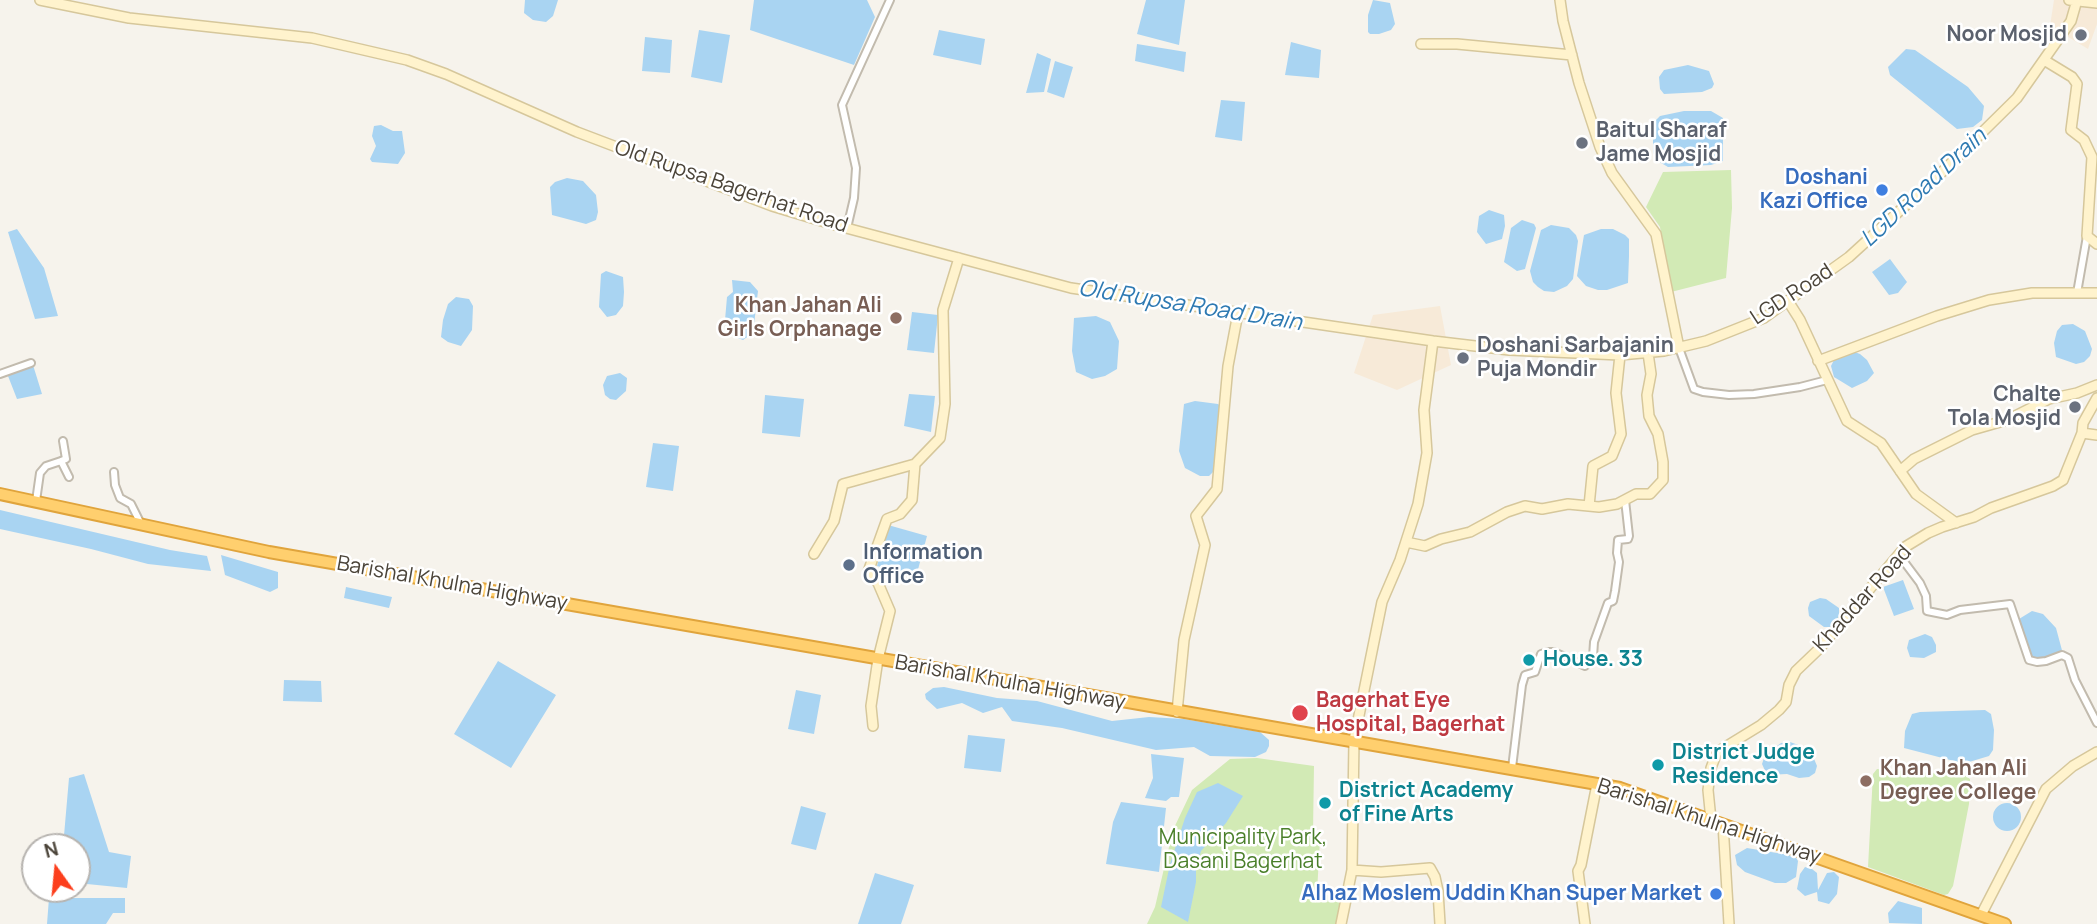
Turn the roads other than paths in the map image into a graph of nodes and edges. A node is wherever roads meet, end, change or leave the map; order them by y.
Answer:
1 (40, 0) edge
2 (890, 0) edge
3 (1560, 0) edge
4 (2068, 0) edge
5 (2077, 0) edge
6 (2097, 4) edge
7 (1421, 44) dead end
8 (1572, 55) junction
9 (2045, 60) junction
10 (847, 228) junction
11 (2087, 236) junction
12 (2097, 244) edge
13 (959, 258) junction
14 (2077, 293) junction
15 (2097, 293) edge
16 (1788, 301) junction
17 (1238, 313) dead end
18 (1433, 341) junction
19 (1679, 348) junction
20 (1648, 353) junction
21 (1620, 355) junction
22 (1818, 361) junction
23 (31, 363) dead end
24 (0, 374) edge
25 (1827, 380) junction
26 (2097, 385) edge
27 (2097, 398) edge
28 (2082, 433) junction
29 (2097, 435) edge
30 (63, 441) dead end
31 (61, 461) junction
32 (915, 464) junction
33 (1900, 471) junction
34 (114, 472) dead end
35 (69, 477) dead end
36 (0, 494) edge
37 (1625, 500) junction
38 (36, 501) junction
39 (1588, 506) junction
40 (1956, 523) junction
41 (141, 524) junction
42 (1406, 542) junction
43 (814, 554) dead end
44 (1899, 555) junction
45 (878, 659) junction
46 (1177, 712) junction
47 (2097, 723) edge
48 (873, 726) dead end
49 (1354, 740) junction
50 (2097, 752) edge
51 (1512, 768) junction
52 (1597, 784) junction
53 (1711, 820) junction
54 (1723, 824) junction
55 (1353, 870) junction
56 (1981, 915) junction
57 (1341, 924) edge
58 (1440, 924) edge
59 (1585, 924) edge
60 (1729, 924) edge
61 (2005, 924) edge

1 - 10 street, Old Rupsa Bagerhat Road
2 - 10 street
3 - 8 street
4 - 5 street
5 - 6 street
5 - 9 street, LGD Road
7 - 8 street
8 - 19 street
9 - 11 street
9 - 16 street, LGD Road
10 - 13 street, Old Rupsa Bagerhat Road
11 - 12 street
11 - 14 street
13 - 18 street, Old Rupsa Bagerhat Road
13 - 32 street
14 - 15 street
14 - 22 street
16 - 19 street, LGD Road
16 - 22 street
17 - 46 street
18 - 21 street, LGD Road
18 - 42 street
19 - 20 street, LGD Road
19 - 25 street
20 - 21 street, LGD Road
20 - 37 street
21 - 39 street
22 - 25 street
23 - 24 street
25 - 33 street
26 - 33 street
27 - 28 street, Khaddar Road
28 - 29 street
28 - 40 street, Khaddar Road
30 - 31 street
31 - 35 street
31 - 38 street
32 - 43 street
32 - 45 street
33 - 40 street
34 - 41 street
36 - 38 highway, Barishal Khulna Highway
37 - 39 street
37 - 51 street
38 - 41 highway, Barishal Khulna Highway
39 - 42 street
40 - 44 street, Khaddar Road
41 - 45 highway, Barishal Khulna Highway
42 - 49 street
44 - 47 street
44 - 53 street, Khaddar Road
45 - 46 highway, Barishal Khulna Highway
45 - 48 street
46 - 49 highway, Barishal Khulna Highway
49 - 51 highway, Barishal Khulna Highway
49 - 55 street
50 - 56 street
51 - 52 highway, Barishal Khulna Highway
52 - 53 highway, Barishal Khulna Highway
52 - 59 street
53 - 54 highway, Barishal Khulna Highway
54 - 56 highway, Barishal Khulna Highway
54 - 60 street
55 - 57 street
55 - 58 street
56 - 61 highway, Barishal Khulna Highway

